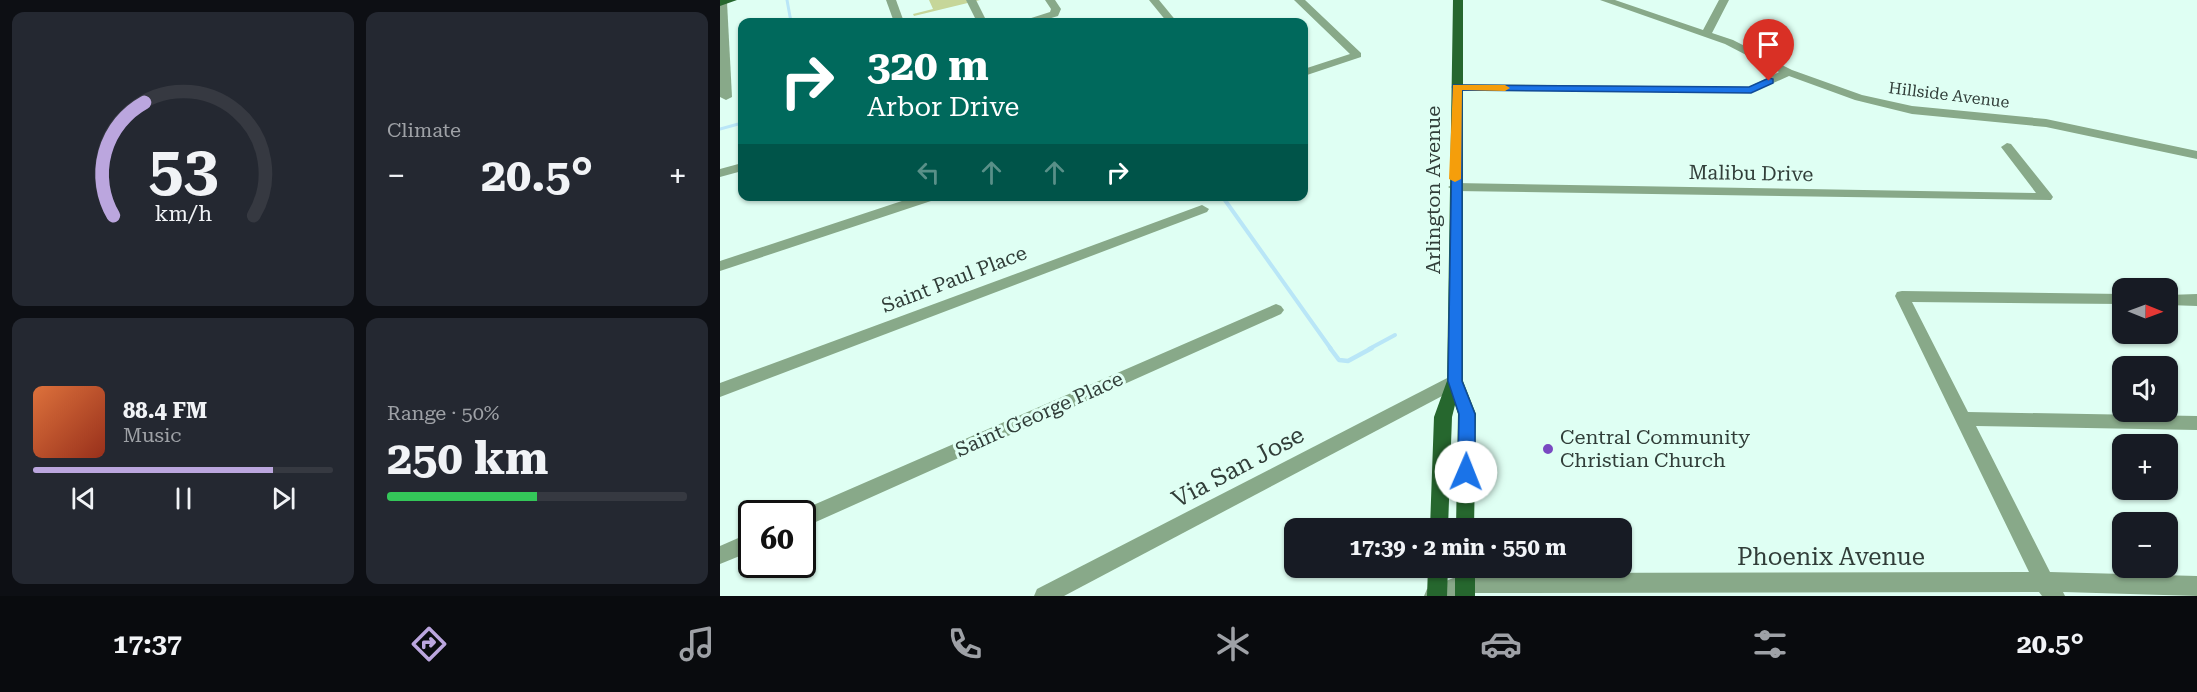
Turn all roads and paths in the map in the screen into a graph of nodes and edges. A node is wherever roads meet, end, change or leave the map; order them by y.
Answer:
1 (891, 0) edge
2 (971, 0) edge
3 (1050, 0) edge
4 (1154, 0) edge
5 (1299, 0) edge
6 (1458, 0) edge
7 (1605, 0) edge
8 (1724, 0) edge
9 (724, 2) edge
10 (898, 18) edge
11 (980, 18) edge
12 (1042, 18) edge
13 (1169, 18) edge
14 (1707, 33) junction
15 (1308, 72) edge
16 (1788, 72) junction
17 (1457, 87) junction
18 (726, 97) dead end
19 (2007, 147) dead end
20 (2197, 155) edge
21 (738, 167) edge
22 (720, 173) edge
23 (1455, 187) junction
24 (917, 201) edge
25 (1202, 208) dead end
26 (720, 266) edge
27 (2112, 299) edge
28 (2178, 300) edge
29 (2197, 300) edge
30 (1276, 310) dead end
31 (1455, 381) junction
32 (720, 390) edge
33 (1962, 419) junction
34 (2197, 423) edge
35 (816, 513) edge
36 (1439, 518) edge
37 (1465, 518) edge
38 (738, 548) edge
39 (720, 555) edge
40 (1437, 578) edge
41 (1465, 582) edge
42 (2197, 586) edge
43 (2050, 589) edge
44 (1436, 595) edge
45 (1044, 596) edge

1 - 10 street
2 - 11 street
3 - 12 street
4 - 13 street
5 - 15 street
6 - 17 main road, Arlington Avenue
7 - 14 street, Hillside Avenue
8 - 14 street
9 - 18 street
14 - 16 street, Hillside Avenue
16 - 17 street
16 - 20 street, Hillside Avenue
17 - 23 main road, Arlington Avenue
19 - 23 street, Malibu Drive
21 - 22 street
23 - 31 main road, Arlington Avenue
24 - 26 street
25 - 32 street, Saint Paul Place
27 - 33 street
28 - 29 street
30 - 35 street, Saint George Place
31 - 36 main road, Arlington Avenue
31 - 37 main road, Arlington Avenue
31 - 45 street, Via San Jose
33 - 34 street
33 - 43 street
38 - 39 street
40 - 44 main road
41 - 43 street, Phoenix Avenue
41 - 44 street
42 - 43 street, Phoenix Avenue

